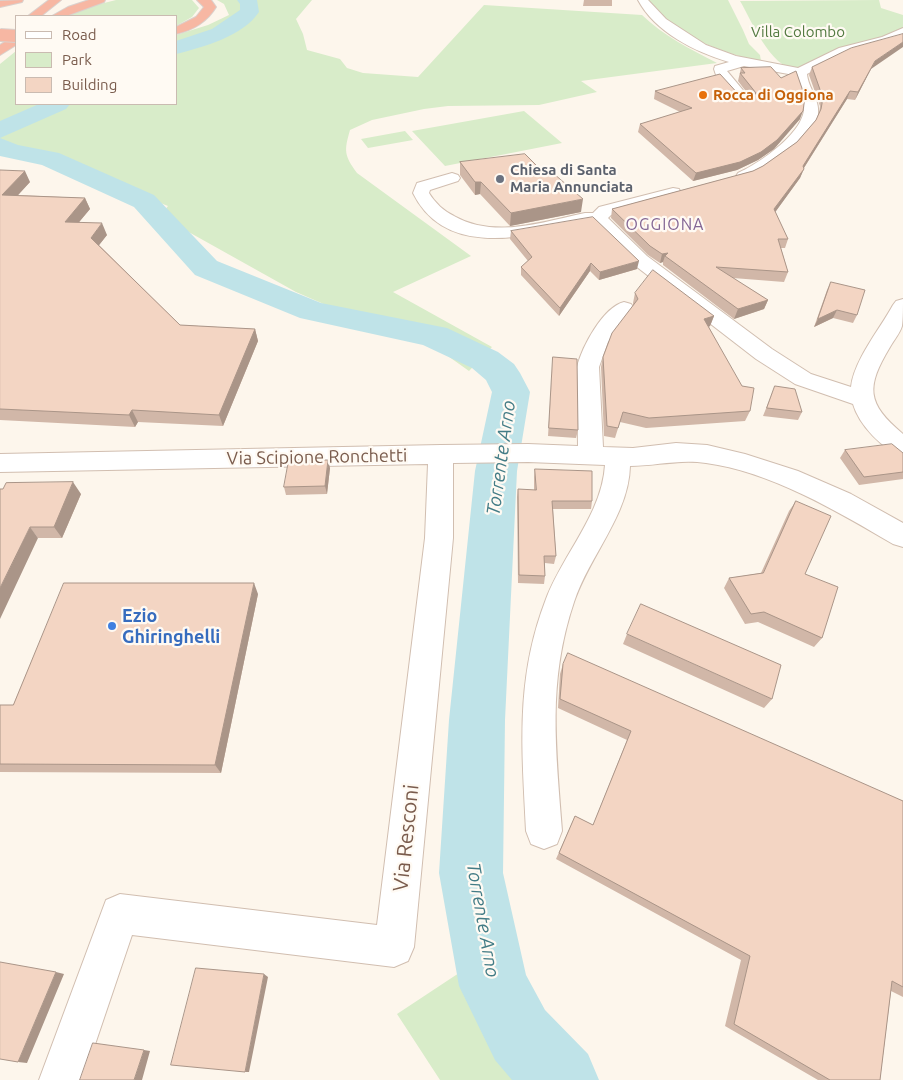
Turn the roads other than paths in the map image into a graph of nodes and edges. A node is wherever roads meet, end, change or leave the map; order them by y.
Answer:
1 (18, 0) edge
2 (56, 0) edge
3 (69, 0) edge
4 (100, 0) edge
5 (202, 0) edge
6 (643, 0) edge
7 (0, 4) edge
8 (35, 15) edge
9 (49, 15) edge
10 (60, 15) edge
11 (15, 30) edge
12 (178, 30) edge
13 (903, 32) edge
14 (0, 35) edge
15 (15, 38) edge
16 (15, 39) edge
17 (0, 41) edge
18 (15, 46) edge
19 (0, 51) edge
20 (0, 57) edge
21 (743, 62) junction
22 (800, 72) junction
23 (745, 102) edge
24 (452, 178) dead end
25 (726, 180) edge
26 (689, 190) edge
27 (598, 218) junction
28 (624, 308) dead end
29 (900, 318) edge
30 (860, 398) junction
31 (903, 447) edge
32 (451, 454) junction
33 (614, 456) junction
34 (0, 463) edge
35 (903, 536) edge
36 (903, 554) edge
37 (544, 831) dead end
38 (61, 1080) edge

1 - 7 highway
2 - 8 highway
3 - 9 highway
4 - 10 highway
5 - 12 highway
6 - 21 street
11 - 17 highway
13 - 22 street
14 - 15 highway, bridge
16 - 19 highway
18 - 20 highway
21 - 22 street
21 - 23 street
22 - 25 street
24 - 27 street
26 - 27 street
27 - 30 street
28 - 33 street
29 - 30 street
30 - 31 street
32 - 33 street, Via Scipione Ronchetti
32 - 34 street, Via Scipione Ronchetti
32 - 38 street, Via Resconi
33 - 35 street, Via Scipione Ronchetti
33 - 36 street, Via Scipione Ronchetti
33 - 37 street

